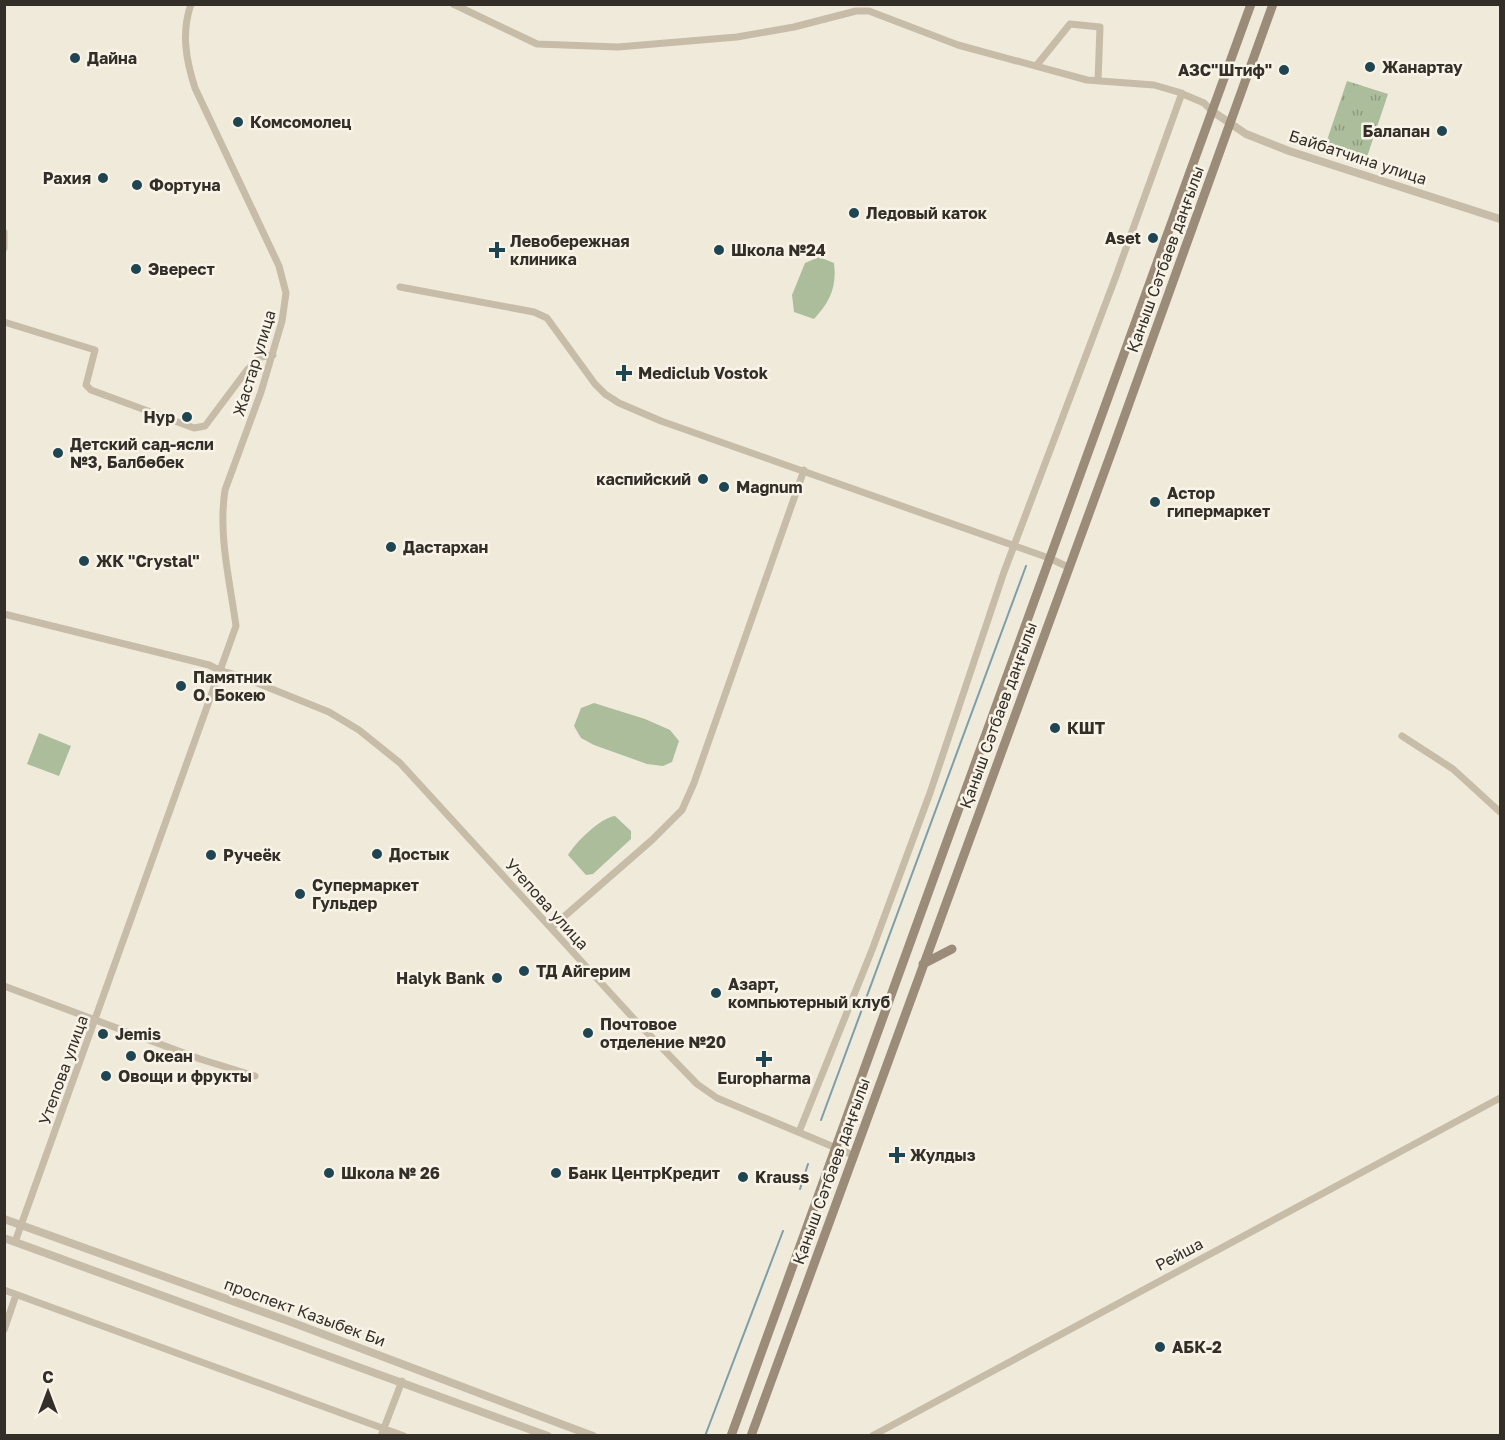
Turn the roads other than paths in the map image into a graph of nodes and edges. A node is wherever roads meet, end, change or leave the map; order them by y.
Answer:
1 (191, 4) edge
2 (453, 4) edge
3 (1251, 4) edge
4 (1273, 4) edge
5 (1036, 66) junction
6 (1098, 81) junction
7 (1182, 93) junction
8 (1212, 111) junction
9 (1230, 124) junction
10 (1500, 219) edge
11 (4, 232) edge
12 (4, 248) edge
13 (400, 287) dead end
14 (4, 322) edge
15 (273, 355) junction
16 (804, 470) junction
17 (1014, 546) junction
18 (1049, 558) junction
19 (1068, 567) junction
20 (4, 614) edge
21 (221, 671) junction
22 (1402, 736) dead end
23 (1500, 812) edge
24 (551, 928) junction
25 (952, 949) dead end
26 (923, 964) junction
27 (4, 986) edge
28 (95, 1020) junction
29 (255, 1076) dead end
30 (1500, 1098) edge
31 (798, 1132) junction
32 (835, 1147) junction
33 (853, 1155) junction
34 (4, 1219) edge
35 (21, 1225) junction
36 (4, 1238) edge
37 (15, 1242) junction
38 (4, 1290) edge
39 (16, 1295) junction
40 (4, 1330) edge
41 (402, 1382) junction
42 (756, 1421) junction
43 (382, 1432) edge
44 (404, 1436) edge
45 (548, 1436) edge
46 (593, 1436) edge
47 (731, 1436) edge
48 (750, 1436) edge
49 (759, 1436) edge
50 (872, 1436) edge

1 - 15 street, Жастар улица
2 - 5 street
3 - 8 main road, Қаныш Сәтбаев даңғылы
4 - 9 main road, Қаныш Сәтбаев даңғылы
5 - 6 street
5 - 6 street
6 - 7 street
7 - 8 street
7 - 17 street
8 - 9 street, Байбатчина улица
8 - 18 main road, Қаныш Сәтбаев даңғылы
9 - 10 street, Байбатчина улица
9 - 19 main road, Қаныш Сәтбаев даңғылы
11 - 12 street
13 - 16 street
14 - 15 street
15 - 21 street, Жастар улица
16 - 17 street
16 - 24 street
17 - 18 street
17 - 31 street
18 - 19 street
18 - 32 main road, Қаныш Сәтбаев даңғылы
19 - 26 main road, Қаныш Сәтбаев даңғылы
20 - 21 street, Утепова улица
21 - 24 street, Утепова улица
21 - 28 street, Утепова улица
22 - 23 street
24 - 31 street, Утепова улица
25 - 26 main road
26 - 33 main road, Қаныш Сәтбаев даңғылы
27 - 28 street
28 - 29 street
28 - 35 street, Утепова улица
30 - 50 street, Рейша
31 - 32 street, Утепова улица
32 - 33 street, Утепова улица
32 - 47 main road, Қаныш Сәтбаев даңғылы
33 - 42 main road, Қаныш Сәтбаев даңғылы
34 - 35 street, проспект Казыбек Би
35 - 37 street, Утепова улица
35 - 46 street, проспект Казыбек Би
36 - 37 street, проспект Казыбек Би
37 - 41 street, проспект Казыбек Би
38 - 39 street
39 - 40 street
39 - 43 street
41 - 43 street
41 - 45 street, проспект Казыбек Би
42 - 48 main road, Қаныш Сәтбаев даңғылы
42 - 49 street
43 - 44 street

